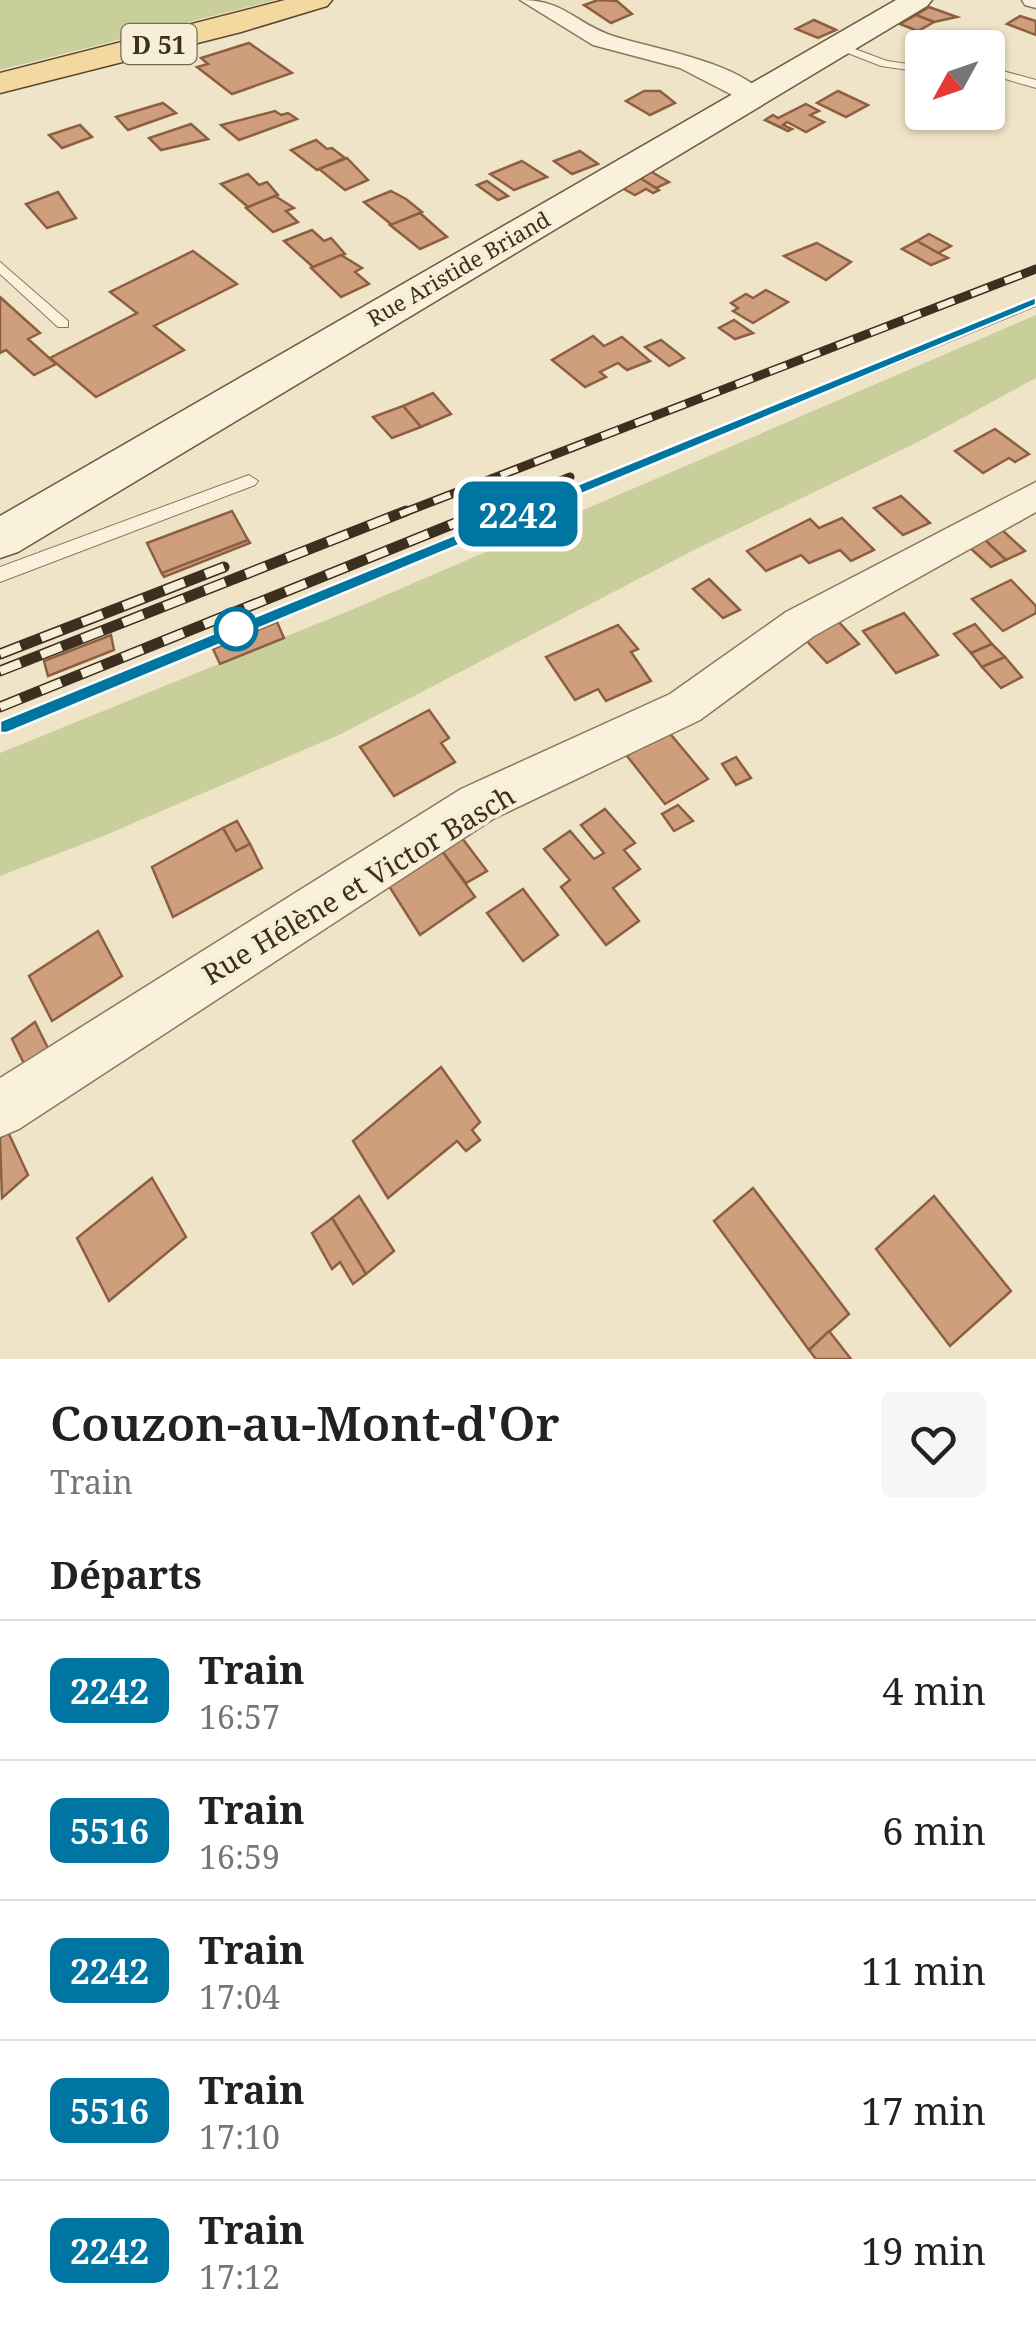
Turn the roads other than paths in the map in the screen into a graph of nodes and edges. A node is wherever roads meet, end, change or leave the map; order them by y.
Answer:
1 (317, 0) edge
2 (531, 0) edge
3 (918, 0) edge
4 (838, 46) junction
5 (905, 67) edge
6 (1005, 76) edge
7 (0, 83) edge
8 (1036, 84) edge
9 (753, 96) junction
10 (0, 266) edge
11 (63, 324) dead end
12 (249, 480) dead end
13 (1036, 495) edge
14 (0, 539) edge
15 (0, 575) edge
16 (0, 1110) edge

1 - 7 main road, D 51
2 - 9 street
3 - 4 street, Rue Aristide Briand
4 - 5 lane
4 - 9 street, Rue Aristide Briand
6 - 8 lane
9 - 14 street, Rue Aristide Briand
10 - 11 lane
12 - 15 lane
13 - 16 street, Rue Hélène et Victor Basch

